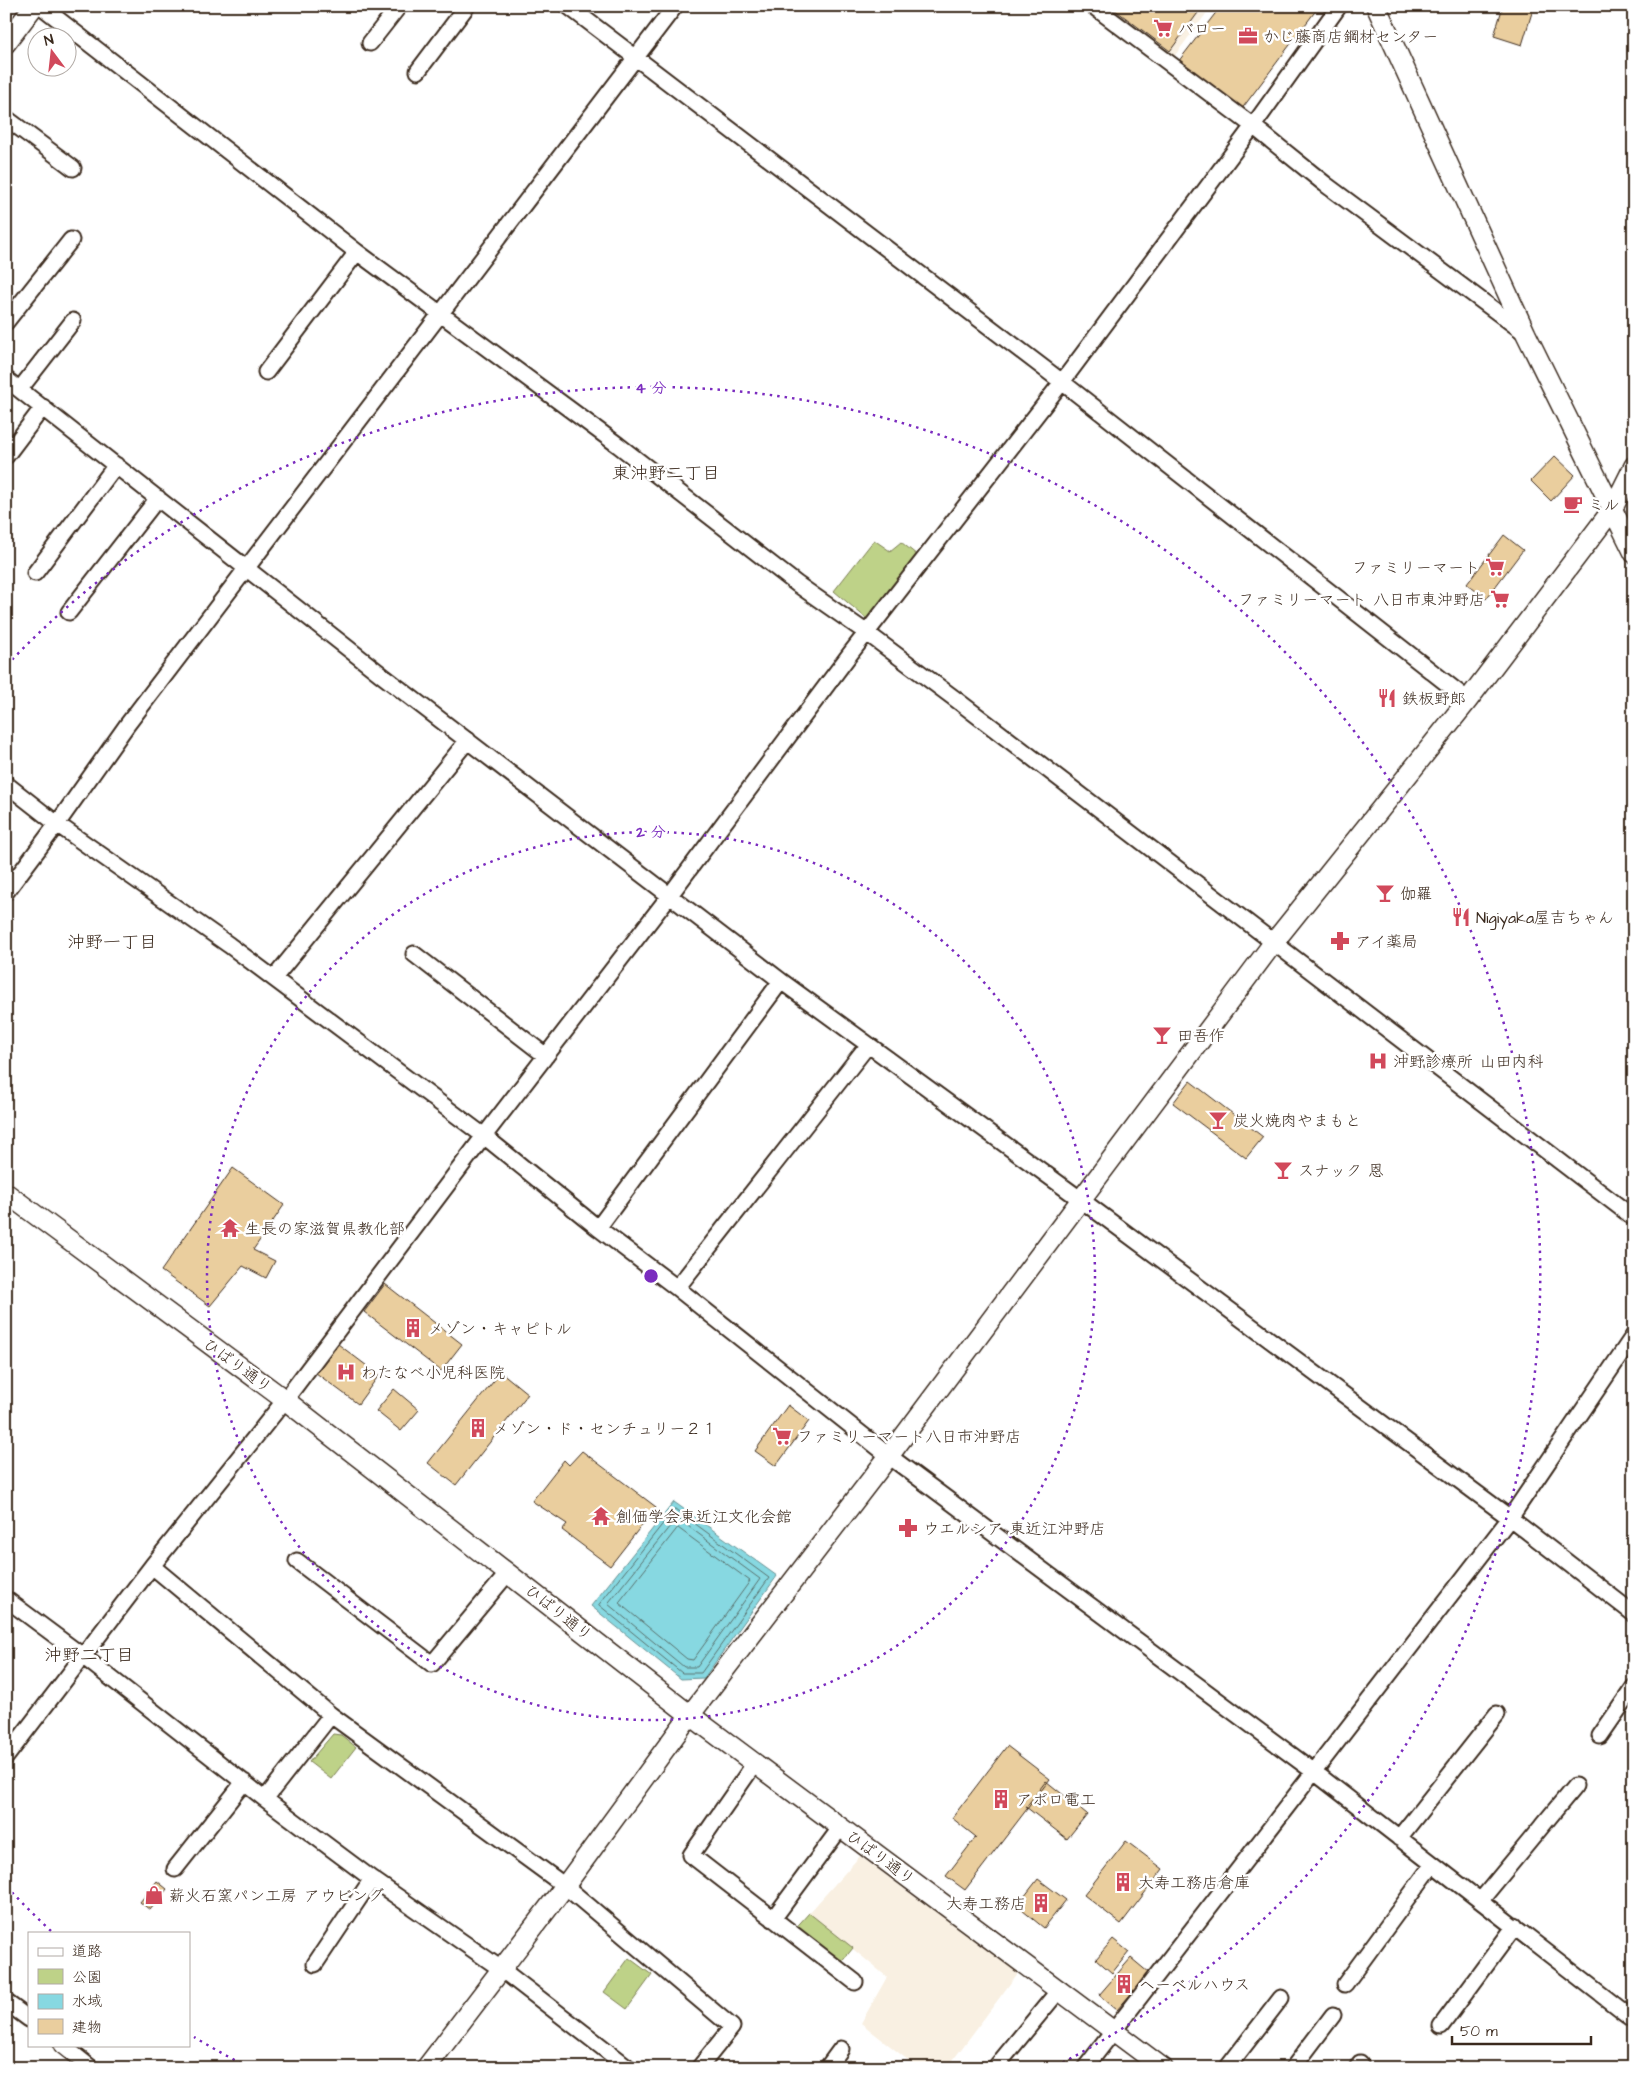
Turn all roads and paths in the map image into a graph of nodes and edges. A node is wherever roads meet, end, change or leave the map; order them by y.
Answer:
1 (34, 6) edge
2 (41, 6) edge
3 (399, 6) edge
4 (467, 6) edge
5 (568, 6) edge
6 (674, 6) edge
7 (1093, 6) edge
8 (1338, 6) edge
9 (1376, 6) edge
10 (6, 43) edge
11 (370, 43) dead end
12 (635, 58) junction
13 (418, 71) dead end
14 (6, 118) edge
15 (1253, 126) junction
16 (73, 168) dead end
17 (71, 240) dead end
18 (357, 252) junction
19 (442, 314) junction
20 (73, 321) dead end
21 (6, 322) edge
22 (1526, 334) junction
23 (266, 372) dead end
24 (6, 379) edge
25 (1062, 382) junction
26 (20, 389) junction
27 (43, 408) junction
28 (6, 456) edge
29 (116, 465) junction
30 (1634, 466) edge
31 (158, 498) junction
32 (1612, 510) junction
33 (1633, 549) edge
34 (246, 568) junction
35 (36, 573) dead end
36 (69, 612) dead end
37 (867, 633) junction
38 (1468, 700) junction
39 (468, 740) junction
40 (6, 784) edge
41 (57, 824) junction
42 (6, 892) edge
43 (670, 895) junction
44 (1274, 942) junction
45 (414, 954) dead end
46 (274, 978) junction
47 (781, 981) junction
48 (868, 1045) junction
49 (546, 1056) junction
50 (484, 1136) junction
51 (6, 1194) edge
52 (1080, 1199) junction
53 (1634, 1218) edge
54 (598, 1228) junction
55 (677, 1288) junction
56 (1634, 1335) edge
57 (285, 1400) junction
58 (889, 1456) junction
59 (1510, 1518) junction
60 (297, 1561) dead end
61 (152, 1566) junction
62 (508, 1573) junction
63 (6, 1599) edge
64 (1634, 1614) edge
65 (84, 1657) junction
66 (1634, 1687) edge
67 (331, 1714) junction
68 (1497, 1714) dead end
69 (690, 1715) junction
70 (1600, 1736) dead end
71 (6, 1758) edge
72 (755, 1763) junction
73 (1313, 1771) junction
74 (244, 1782) junction
75 (1575, 1786) dead end
76 (265, 1799) junction
77 (841, 1827) junction
78 (1399, 1838) junction
79 (1433, 1864) junction
80 (175, 1869) dead end
81 (372, 1879) junction
82 (565, 1886) junction
83 (1480, 1900) junction
84 (773, 1919) junction
85 (1515, 1926) junction
86 (315, 1964) dead end
87 (501, 1969) junction
88 (855, 1982) dead end
89 (1345, 1984) dead end
90 (1060, 1989) junction
91 (1280, 1998) dead end
92 (6, 2002) edge
93 (1333, 2015) dead end
94 (28, 2018) edge
95 (1634, 2020) edge
96 (1441, 2026) dead end
97 (1113, 2029) junction
98 (63, 2046) edge
99 (841, 2049) dead end
100 (91, 2068) edge
101 (426, 2068) edge
102 (629, 2068) edge
103 (699, 2068) edge
104 (827, 2068) edge
105 (995, 2068) edge
106 (1085, 2068) edge
107 (1163, 2068) edge
108 (1228, 2068) edge
109 (1294, 2068) edge

1 - 10 street
2 - 18 street
3 - 11 street
4 - 13 street
5 - 12 street
6 - 12 street
7 - 15 street
8 - 15 street
9 - 22 street
12 - 19 street
12 - 25 street
14 - 16 street
15 - 22 street
15 - 25 street
17 - 21 street
18 - 19 street
18 - 23 street
19 - 34 street
19 - 37 street
20 - 26 street
22 - 32 street
24 - 26 street
25 - 37 street
25 - 38 street
26 - 27 street
27 - 28 street
27 - 29 street
29 - 31 street
29 - 35 street
30 - 32 street
31 - 34 street
31 - 36 street
32 - 33 street
32 - 38 street
34 - 39 street
34 - 41 street
37 - 43 street
37 - 44 street
38 - 44 street
39 - 43 street
39 - 46 street
40 - 41 street
41 - 42 street
41 - 46 street
43 - 47 street
43 - 49 street
44 - 52 street
44 - 53 street
45 - 49 street
46 - 50 street
47 - 48 street
47 - 54 street
48 - 52 street
48 - 55 street
49 - 50 street
50 - 54 street
50 - 57 street
51 - 57 street, ひばり通り
52 - 58 street
52 - 59 street
54 - 55 street
55 - 58 street
56 - 59 street
57 - 61 street
57 - 62 street, ひばり通り
58 - 69 street
58 - 73 street
59 - 64 street
59 - 73 street
60 - 62 street
61 - 65 street
61 - 67 street
62 - 69 street, ひばり通り
63 - 65 street
65 - 71 street
65 - 74 street
66 - 70 street
67 - 76 street
67 - 82 street
68 - 78 street
69 - 72 street, ひばり通り
69 - 82 street
72 - 77 street, ひばり通り
72 - 84 street
73 - 78 street
73 - 97 street
74 - 76 street
74 - 80 street
75 - 83 street
76 - 81 street
77 - 84 street
77 - 90 street, ひばり通り
78 - 79 street
79 - 83 street
79 - 89 street
81 - 86 street
81 - 87 street
82 - 87 street
82 - 103 street
83 - 85 street
84 - 88 street
85 - 95 street
85 - 96 street
87 - 101 street
87 - 102 street
90 - 97 street, ひばり通り
90 - 105 street
91 - 108 street
92 - 94 street
93 - 109 street
97 - 106 street
97 - 107 street, ひばり通り
98 - 100 street
99 - 104 street

